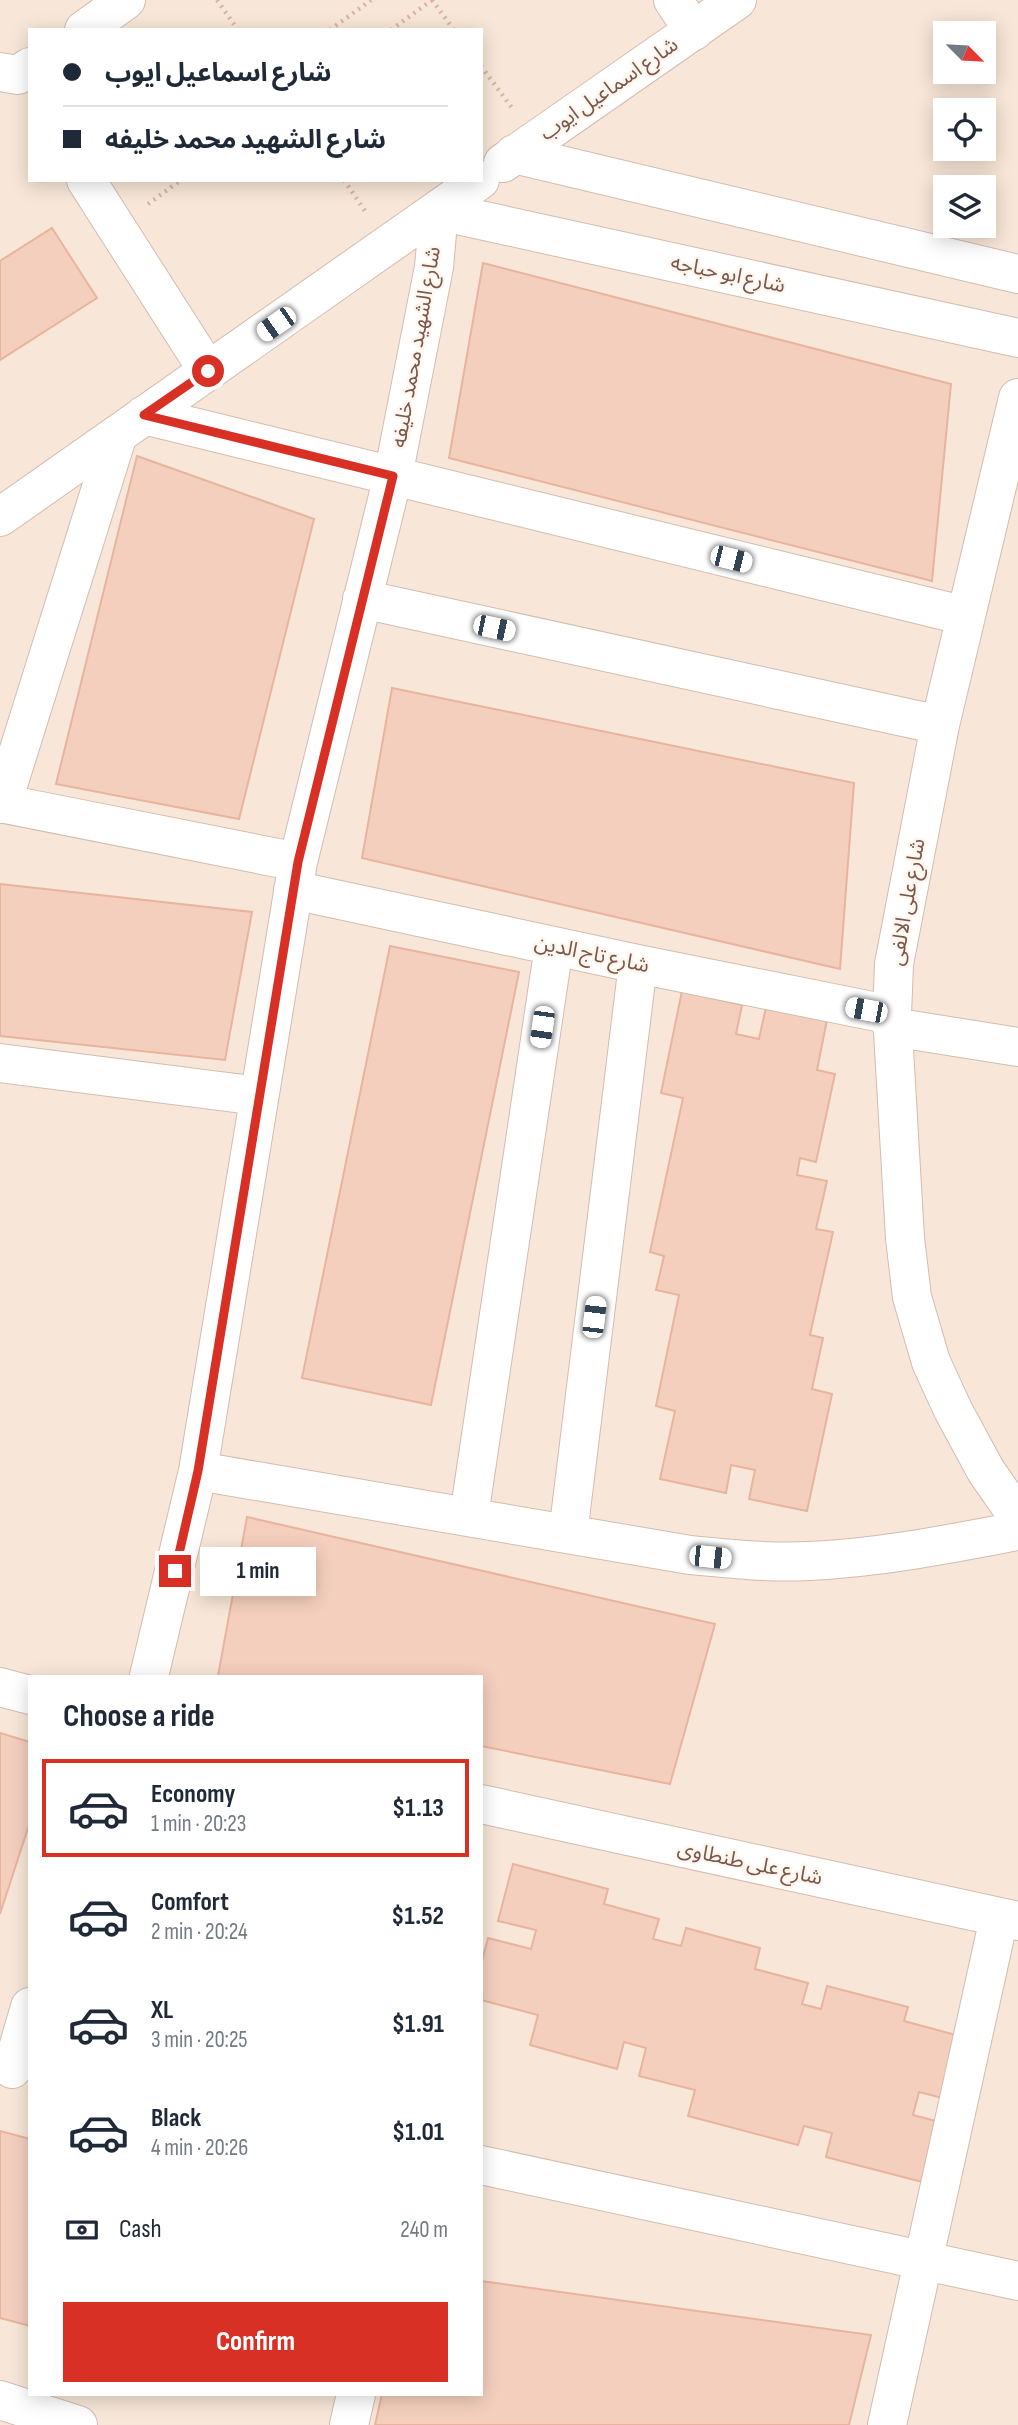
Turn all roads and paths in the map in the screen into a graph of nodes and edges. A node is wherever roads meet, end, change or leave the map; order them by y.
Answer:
1 (127, 0) edge
2 (217, 0) edge
3 (371, 0) edge
4 (432, 0) edge
5 (737, 0) edge
6 (683, 15) edge
7 (86, 28) edge
8 (237, 28) edge
9 (333, 28) edge
10 (394, 28) edge
11 (453, 28) edge
12 (483, 70) edge
13 (525, 147) junction
14 (483, 178) edge
15 (477, 182) edge
16 (101, 186) edge
17 (439, 211) junction
18 (1018, 274) edge
19 (1018, 338) edge
20 (208, 371) junction
21 (1018, 398) edge
22 (131, 425) junction
23 (393, 476) junction
24 (0, 517) edge
25 (362, 599) junction
26 (966, 616) junction
27 (940, 725) junction
28 (1, 804) edge
29 (296, 876) junction
30 (554, 946) junction
31 (638, 964) junction
32 (892, 1021) junction
33 (1018, 1046) edge
34 (0, 1063) edge
35 (258, 1096) junction
36 (198, 1471) junction
37 (469, 1516) junction
38 (1018, 1517) edge
39 (1018, 1531) edge
40 (568, 1534) junction
41 (149, 1675) edge
42 (0, 1687) edge
43 (28, 1694) edge
44 (483, 1804) edge
45 (1008, 1919) edge
46 (28, 2014) edge
47 (14, 2067) edge
48 (483, 2165) edge
49 (923, 2259) junction
50 (1018, 2281) edge
51 (356, 2396) edge
52 (0, 2400) edge
53 (78, 2425) edge
54 (349, 2425) edge
55 (887, 2425) edge

1 - 7 street
2 - 8 path
3 - 9 path
4 - 10 path
4 - 11 path
5 - 6 street, شارع اسماعيل ايوب
6 - 13 street, شارع اسماعيل ايوب
12 - 13 path
13 - 14 street, شارع اسماعيل ايوب
13 - 18 street
15 - 17 street, شارع اسماعيل ايوب
16 - 20 street
17 - 19 street, شارع ابو حباجه
17 - 20 street, شارع اسماعيل ايوب
17 - 23 street, شارع الشهيد محمد خليفه
20 - 22 street, شارع اسماعيل ايوب
21 - 26 street, شارع على الالفى
22 - 23 street
22 - 24 street, شارع اسماعيل ايوب
22 - 28 street
23 - 25 street, شارع الشهيد محمد خليفه
23 - 26 street
25 - 27 street
25 - 29 street, شارع الشهيد محمد خليفه
26 - 27 street, شارع على الالفى
27 - 32 street, شارع على الالفى
28 - 29 street, شارع تاج الدين
29 - 30 street, شارع تاج الدين
29 - 35 street, شارع الشهيد محمد خليفه
30 - 31 street, شارع تاج الدين
30 - 37 street
31 - 32 street, شارع تاج الدين
31 - 40 street
32 - 33 street, شارع تاج الدين
32 - 38 street, شارع على الالفى
34 - 35 street
35 - 36 street, شارع الشهيد محمد خليفه
36 - 37 street
36 - 41 street, شارع الشهيد محمد خليفه
37 - 40 street
39 - 40 street
42 - 43 street
44 - 45 street, شارع على طنطاوى
45 - 49 street
46 - 47 street
48 - 49 street
49 - 50 street
49 - 55 street
51 - 54 street
52 - 53 street

